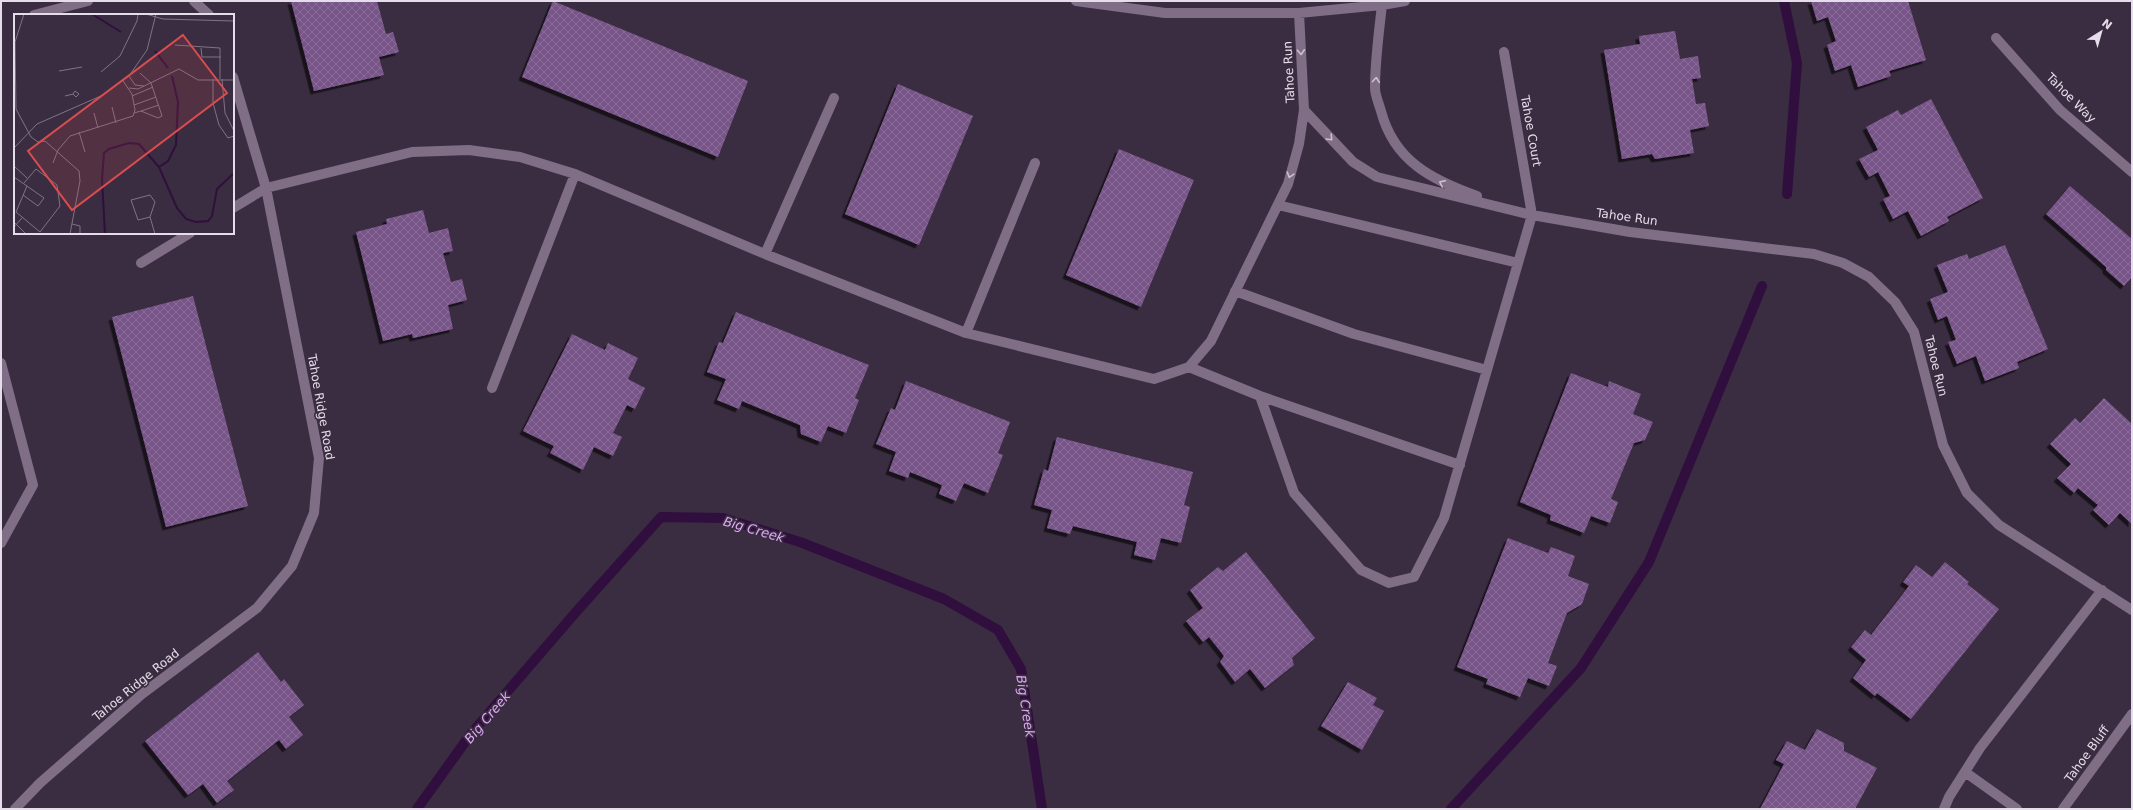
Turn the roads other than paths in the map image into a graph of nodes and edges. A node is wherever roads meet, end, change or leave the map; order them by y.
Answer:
1 (88, 1) edge
2 (194, 1) edge
3 (1076, 1) edge
4 (1405, 1) edge
5 (1382, 5) junction
6 (1298, 13) junction
7 (38, 14) edge
8 (208, 14) edge
9 (1996, 38) dead end
10 (1504, 52) dead end
11 (234, 81) edge
12 (834, 98) dead end
13 (1304, 110) junction
14 (1035, 164) dead end
15 (2132, 172) edge
16 (575, 174) junction
17 (266, 188) junction
18 (1278, 205) junction
19 (234, 207) edge
20 (1532, 215) junction
21 (188, 234) edge
22 (765, 254) junction
23 (141, 263) dead end
24 (1518, 263) junction
25 (1235, 291) junction
26 (966, 333) junction
27 (1, 363) edge
28 (1189, 367) junction
29 (1488, 370) junction
30 (492, 388) dead end
31 (1260, 396) junction
32 (1460, 465) junction
33 (1, 543) edge
34 (2102, 590) junction
35 (2132, 610) edge
36 (2132, 714) edge
37 (1965, 772) junction
38 (15, 809) edge
39 (1944, 809) edge
40 (2017, 809) edge
41 (2063, 809) edge

1 - 7 street
2 - 8 street
3 - 6 street
4 - 5 street
5 - 6 street
20 -> 5 street, Tahoe Run
6 -> 13 street, Tahoe Run
9 - 15 street, Tahoe Way
10 - 20 street, Tahoe Court
11 - 17 street, Tahoe Ridge Road
12 - 22 street
13 -> 18 street
13 -> 20 street, Tahoe Run
14 - 26 street
16 - 17 street
16 - 22 street
16 - 30 street
17 - 19 street
17 - 38 street, Tahoe Ridge Road
18 - 24 street
18 - 25 street
20 - 24 street
20 - 34 street, Tahoe Run
21 - 23 street
22 - 26 street
24 - 29 street
25 - 28 street
25 - 29 street
26 - 28 street
27 - 33 street
28 - 31 street
29 - 32 street
31 - 32 street
31 - 32 street
34 - 35 street, Tahoe Run
34 - 37 street
36 - 41 street, Tahoe Bluff
37 - 39 street
37 - 40 street

